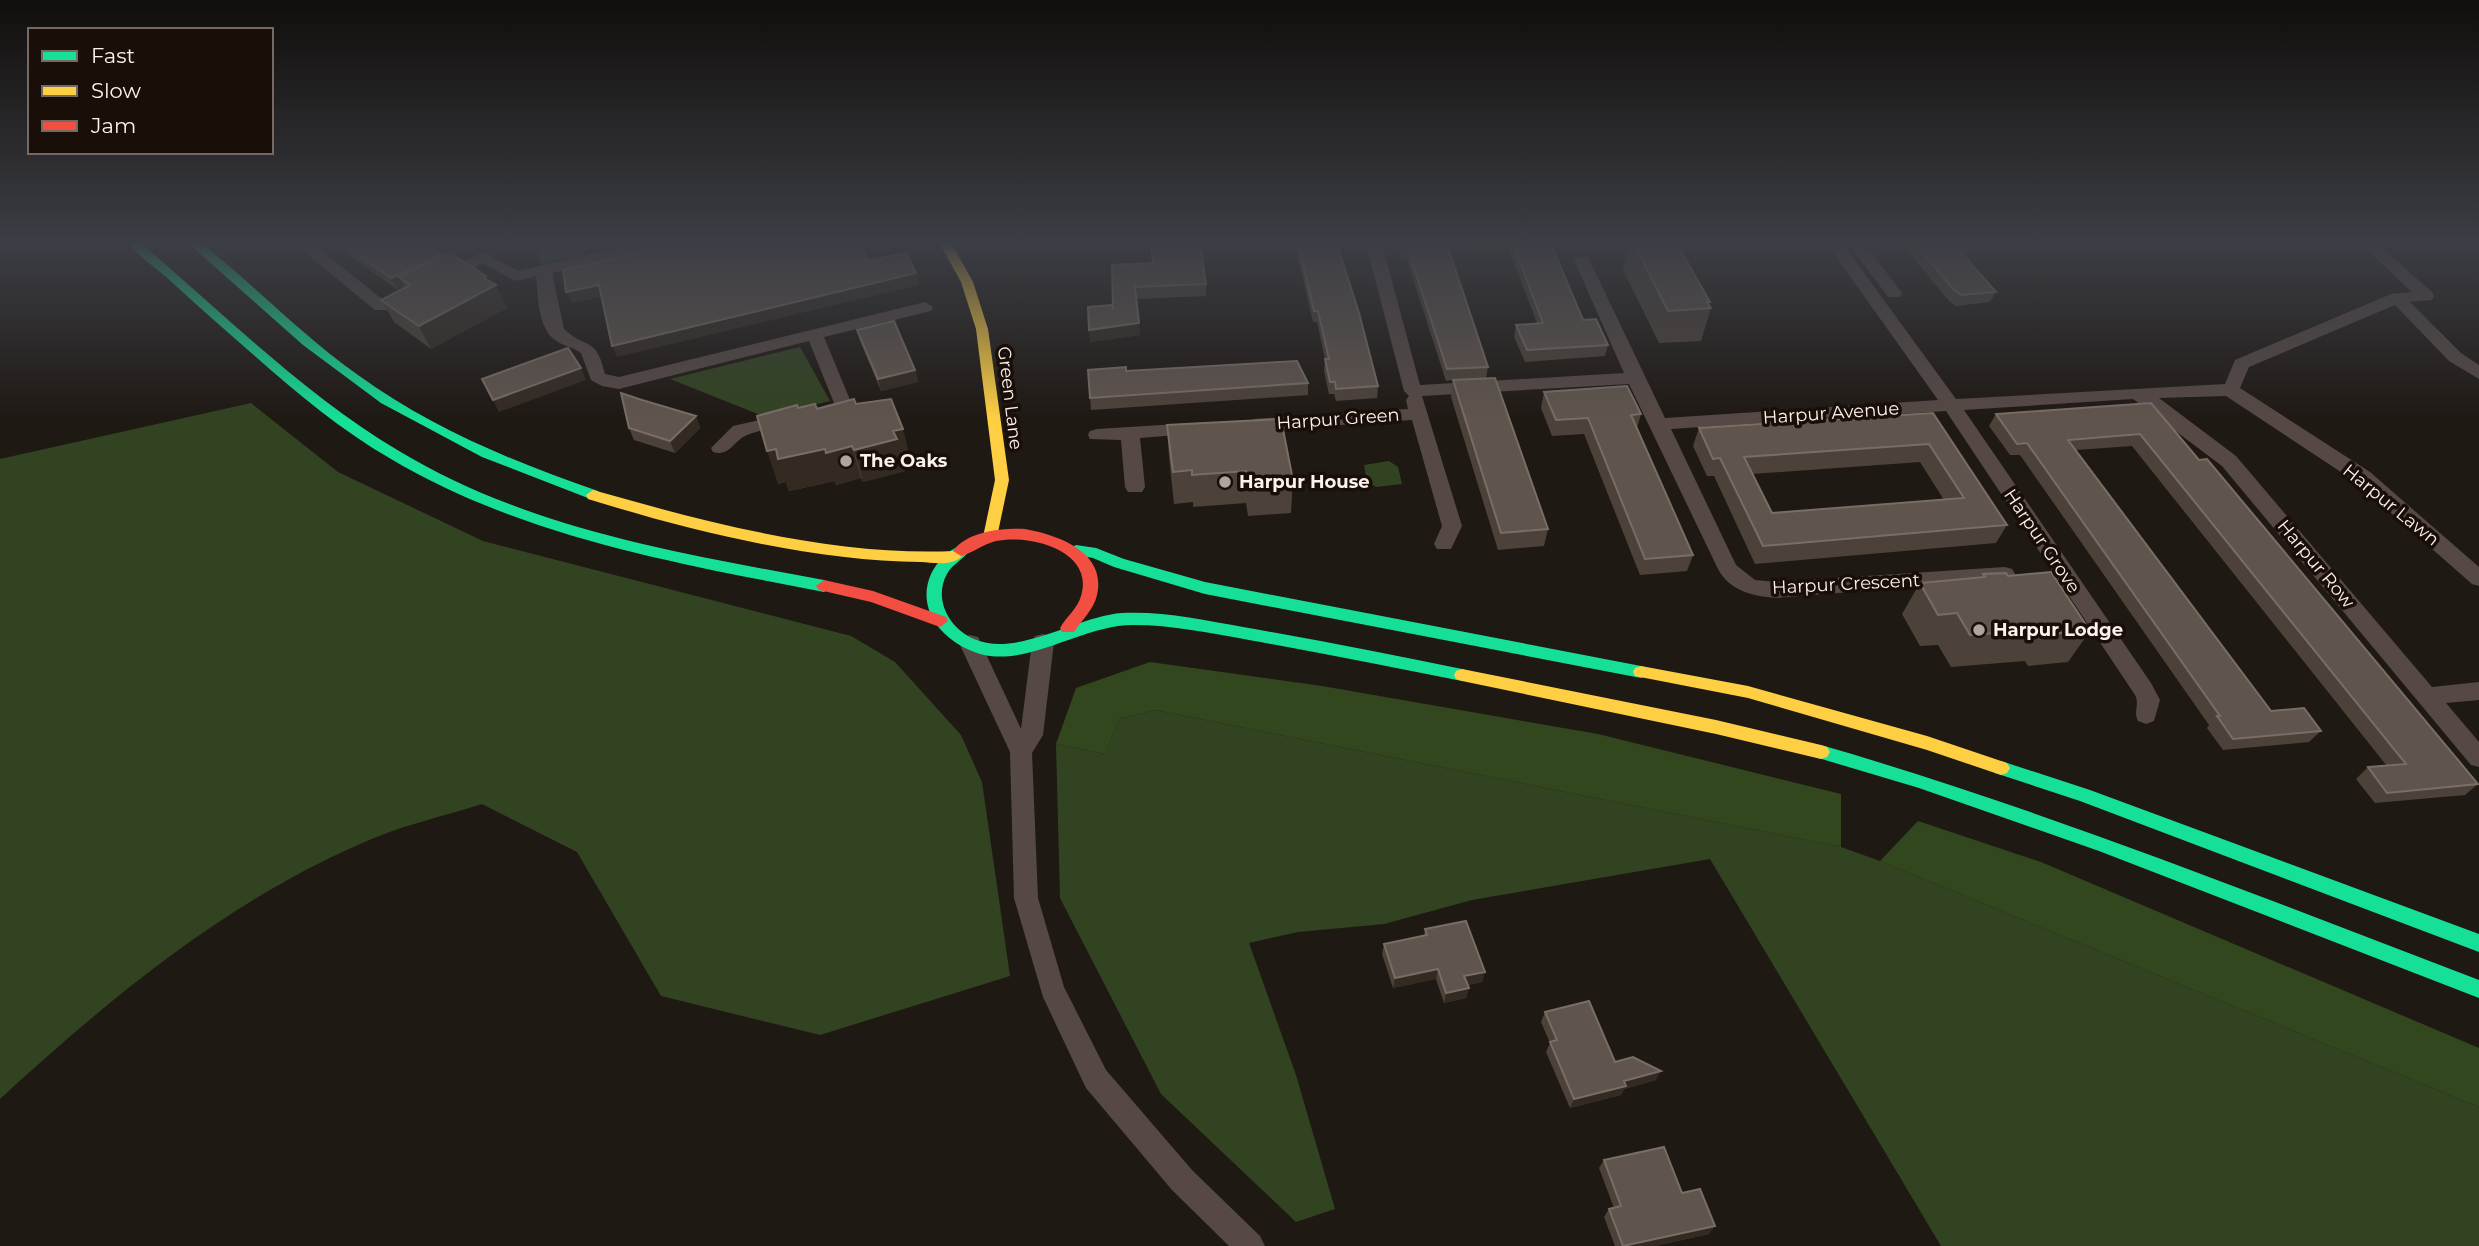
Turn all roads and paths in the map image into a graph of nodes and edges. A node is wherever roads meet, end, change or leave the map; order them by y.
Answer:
1 (206, 302) edge
2 (262, 302) edge
3 (549, 302) edge
4 (973, 302) edge
5 (1389, 302) edge
6 (1601, 302) edge
7 (1877, 302) edge
8 (2387, 302) edge
9 (2401, 302) edge
10 (925, 307) dead end
11 (814, 333) junction
12 (2479, 373) edge
13 (1635, 378) junction
14 (2230, 390) junction
15 (1413, 391) junction
16 (2134, 393) junction
17 (1951, 405) junction
18 (1419, 414) junction
19 (1659, 424) junction
20 (1239, 426) edge
21 (1212, 428) edge
22 (1130, 433) junction
23 (1097, 435) dead end
24 (720, 448) dead end
25 (1002, 480) junction
26 (1135, 487) dead end
27 (1016, 501) dead end
28 (990, 537) junction
29 (1444, 544) dead end
30 (1076, 550) junction
31 (954, 556) junction
32 (2006, 574) edge
33 (2479, 579) edge
34 (940, 621) junction
35 (1068, 628) junction
36 (1043, 642) junction
37 (970, 643) junction
38 (2479, 691) edge
39 (2427, 696) junction
40 (2146, 715) dead end
41 (1021, 752) junction
42 (2479, 758) edge
43 (2479, 943) edge
44 (2479, 989) edge
45 (1250, 1246) edge

1 - 34 main road
2 - 31 main road
3 - 11 street
4 - 25 main road, Green Lane
5 - 15 street
6 - 13 street
7 - 17 street, Harpur Grove
8 - 14 street
9 - 12 street
10 - 11 street
11 - 24 street
13 - 15 street
13 - 19 street
14 - 16 street, Harpur Avenue
14 - 33 street, Harpur Lawn
15 - 18 street
16 - 17 street, Harpur Avenue
16 - 39 street, Harpur Row
17 - 19 street, Harpur Avenue
17 - 40 street, Harpur Grove
18 - 20 street, Harpur Green
18 - 29 street
19 - 32 street, Harpur Crescent
21 - 22 street
22 - 23 street
22 - 26 street
25 - 27 main road, Green Lane
25 - 28 main road, Green Lane
28 - 30 main road
28 - 31 main road
30 - 35 main road
30 - 43 main road
31 - 34 main road
34 - 37 main road
35 - 36 main road
35 - 44 main road
36 - 37 main road
36 - 41 street
37 - 41 street
38 - 39 street
39 - 42 street, Harpur Row
41 - 45 street

